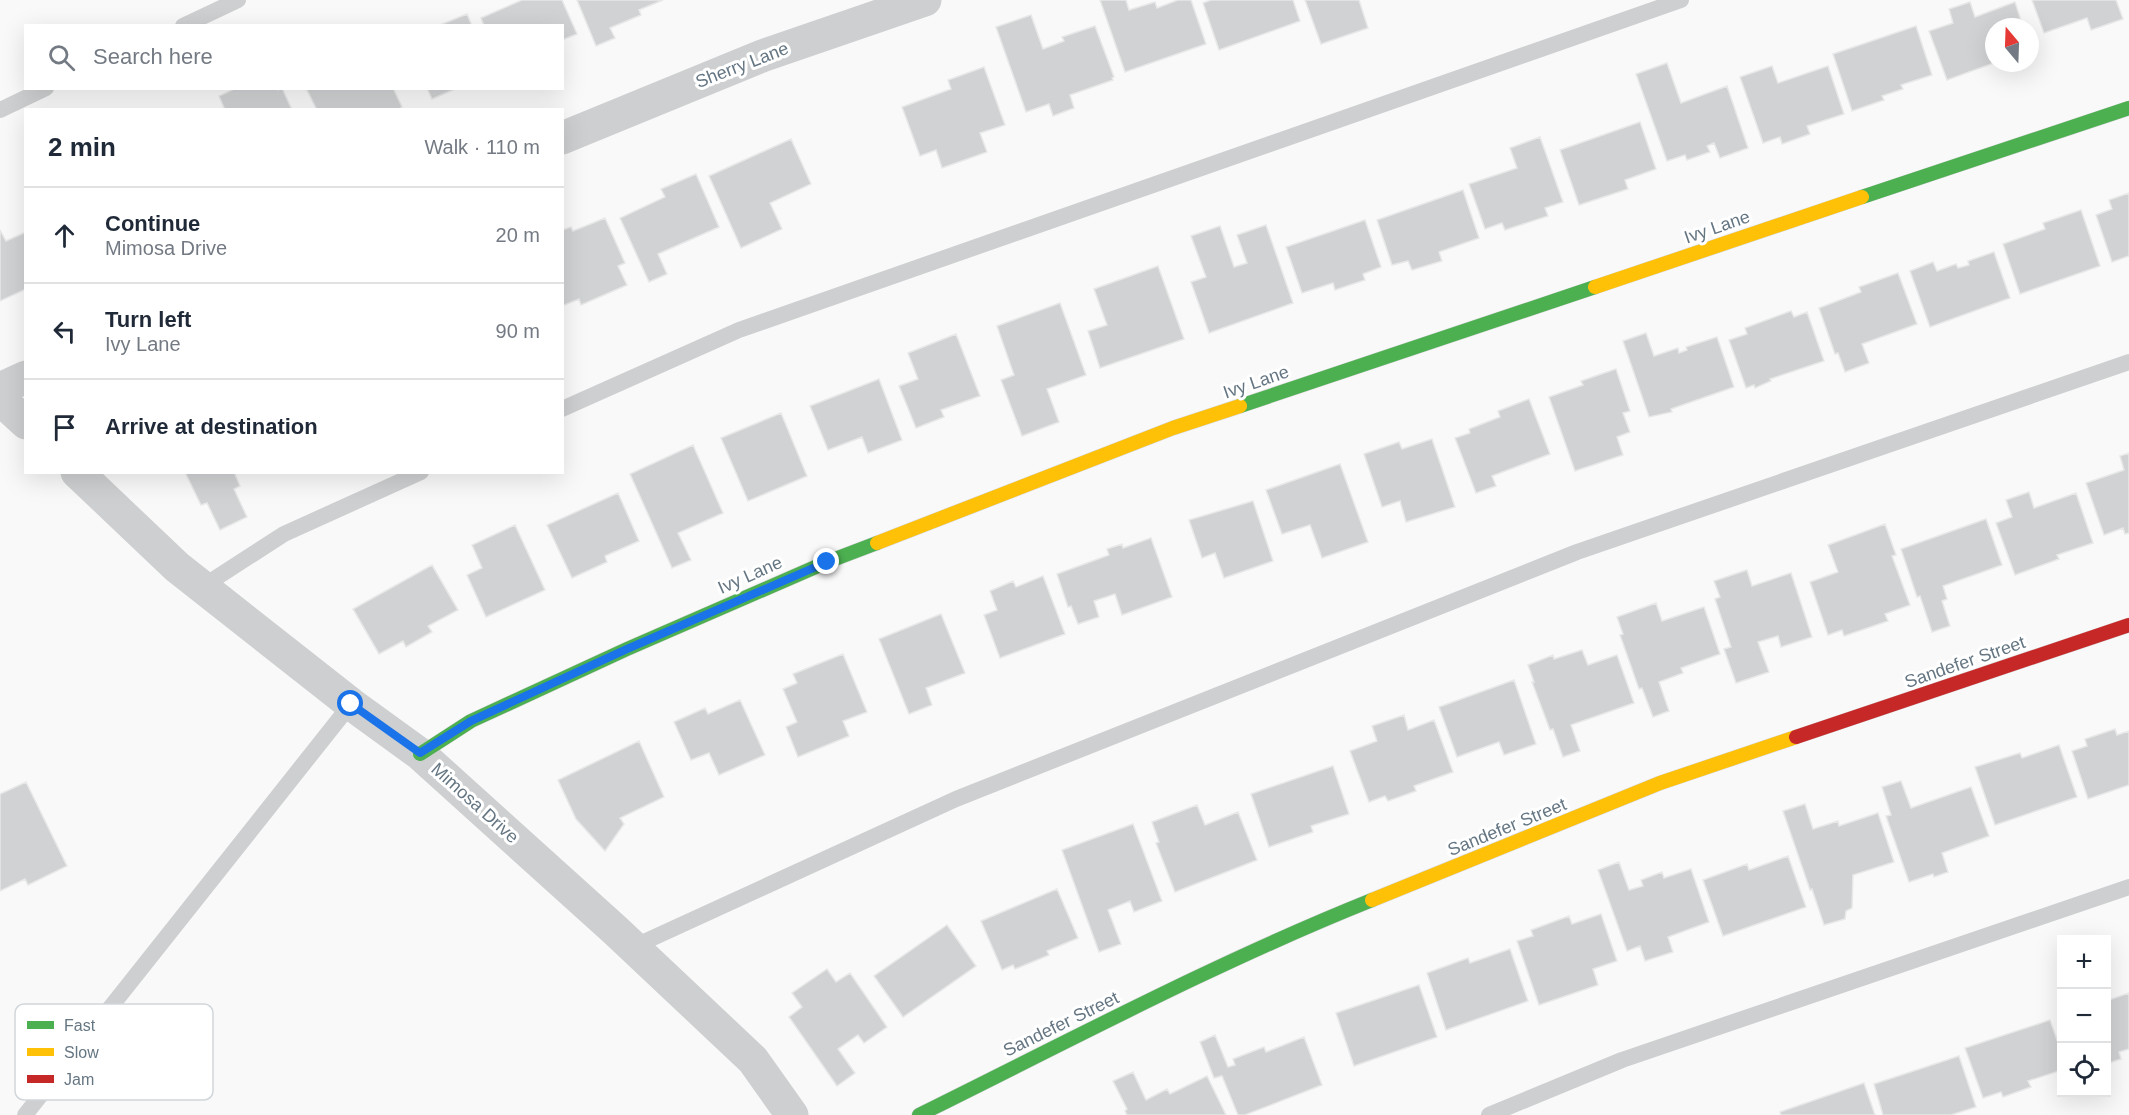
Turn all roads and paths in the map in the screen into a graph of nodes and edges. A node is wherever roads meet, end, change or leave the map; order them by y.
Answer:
1 (238, 0) edge
2 (925, 0) edge
3 (1682, 0) edge
4 (187, 24) edge
5 (42, 90) edge
6 (2129, 108) edge
7 (0, 110) edge
8 (564, 137) edge
9 (2129, 362) edge
10 (24, 378) edge
11 (0, 388) edge
12 (0, 399) edge
13 (564, 408) edge
14 (24, 421) edge
15 (79, 474) edge
16 (417, 474) edge
17 (202, 587) junction
18 (2129, 625) edge
19 (351, 704) junction
20 (420, 753) junction
21 (2129, 887) edge
22 (633, 947) junction
23 (113, 1004) edge
24 (37, 1100) edge
25 (25, 1115) edge
26 (792, 1115) edge
27 (919, 1115) edge
28 (1489, 1115) edge

1 - 4 lane
2 - 8 street, Sherry Lane
3 - 13 lane
5 - 7 lane
6 - 20 street, Ivy Lane
9 - 22 lane
10 - 11 street
12 - 14 street
15 - 17 street, Mimosa Drive
16 - 17 lane
17 - 19 street, Mimosa Drive
18 - 27 street, Sandefer Street
19 - 20 street, Mimosa Drive
19 - 23 lane
20 - 22 street, Mimosa Drive
21 - 28 lane
22 - 26 street, Mimosa Drive
24 - 25 lane

